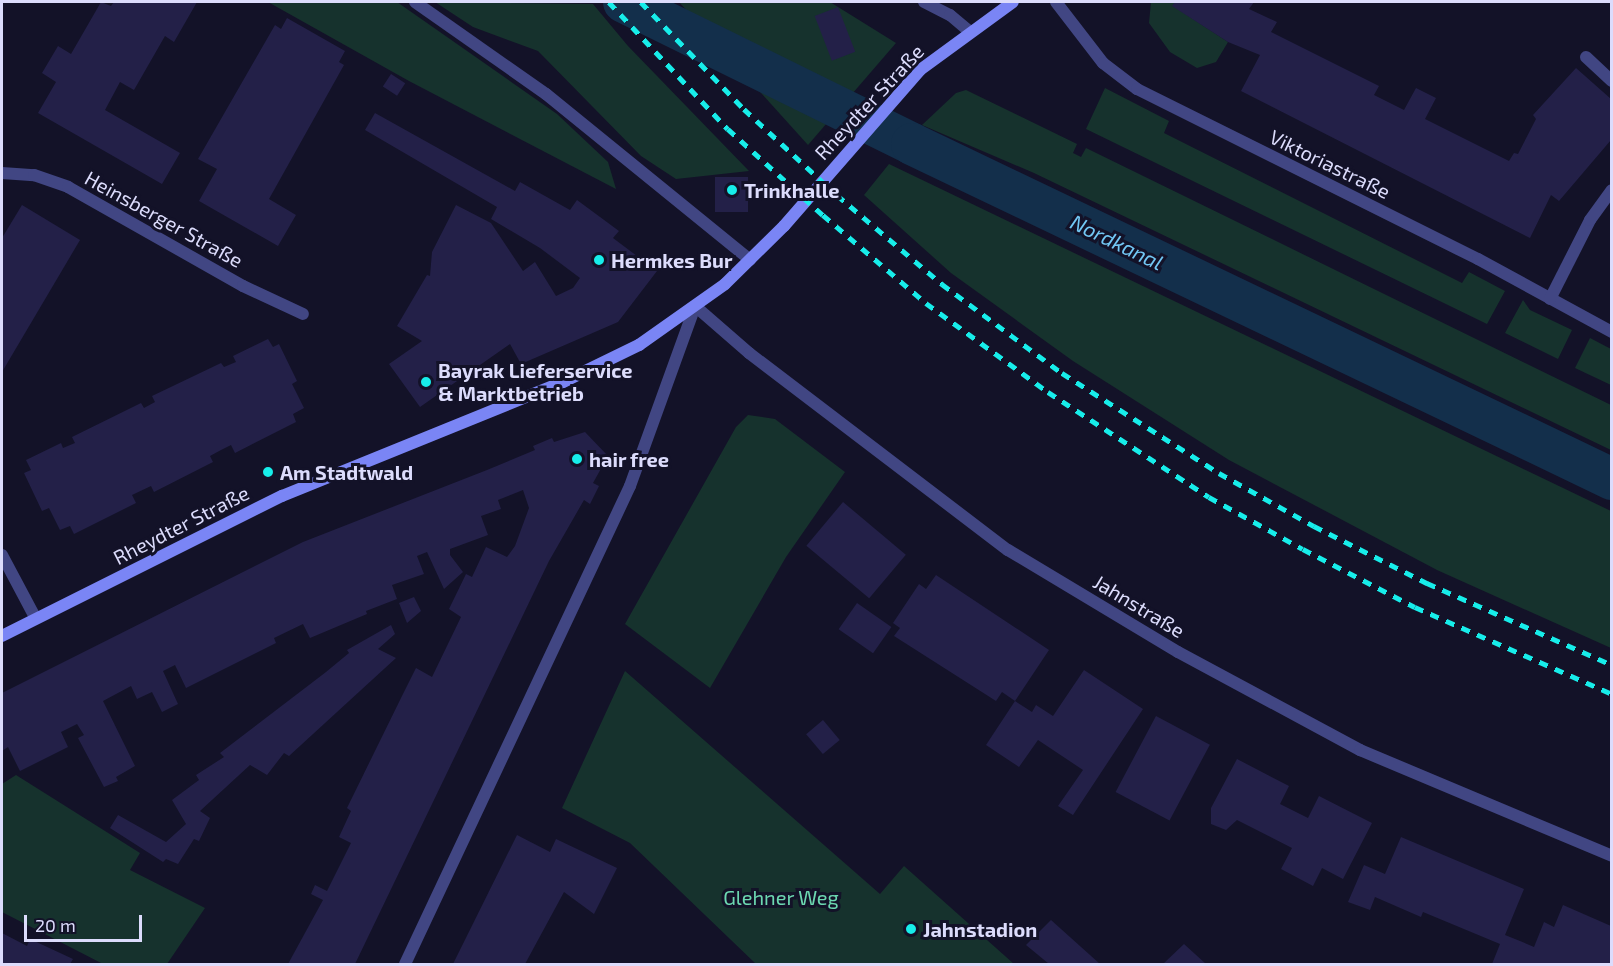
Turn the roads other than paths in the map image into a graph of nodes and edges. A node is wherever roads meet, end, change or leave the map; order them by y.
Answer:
1 (415, 2) edge
2 (924, 2) edge
3 (1013, 2) edge
4 (1056, 2) edge
5 (969, 31) junction
6 (1586, 57) dead end
7 (1611, 81) edge
8 (2, 173) edge
9 (1611, 190) edge
10 (750, 260) junction
11 (1550, 299) junction
12 (695, 306) junction
13 (303, 314) dead end
14 (1611, 332) edge
15 (2, 555) edge
16 (36, 619) junction
17 (2, 636) edge
18 (1611, 856) edge
19 (405, 964) edge

1 - 10 street
2 - 5 street
3 - 5 main road, Rheydter Straße
4 - 11 street, Viktoriastraße
5 - 10 main road, Rheydter Straße
6 - 7 street
8 - 13 street, Heinsberger Straße
9 - 11 street
10 - 12 main road, Rheydter Straße
11 - 14 street, Viktoriastraße
12 - 16 main road, Rheydter Straße
12 - 18 street, Jahnstraße
12 - 19 street
15 - 16 street
16 - 17 main road, Rheydter Straße

